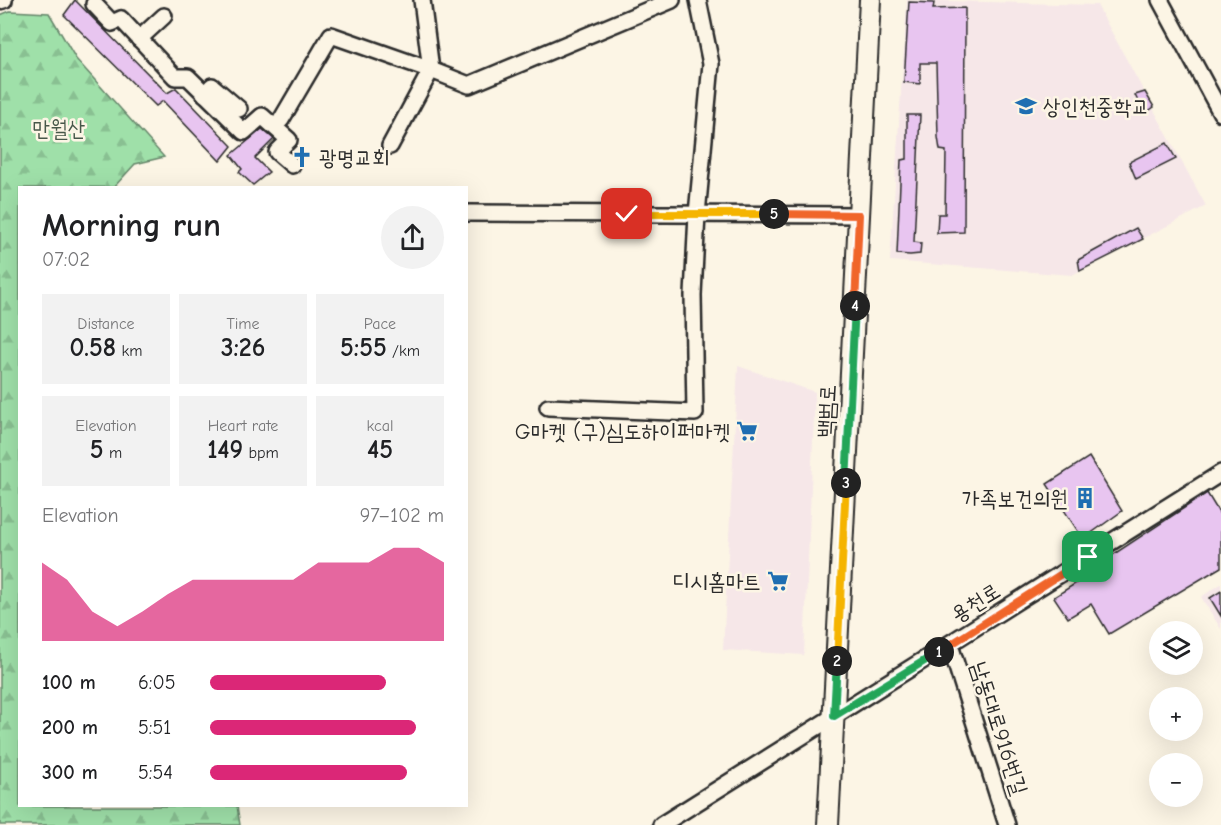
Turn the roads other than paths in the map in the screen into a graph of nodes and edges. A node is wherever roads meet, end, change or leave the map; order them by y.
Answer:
1 (422, 0) edge
2 (672, 0) edge
3 (698, 0) edge
4 (870, 0) edge
5 (1160, 0) edge
6 (94, 4) dead end
7 (164, 16) dead end
8 (139, 39) junction
9 (431, 69) junction
10 (205, 94) junction
11 (239, 109) dead end
12 (1221, 113) edge
13 (281, 120) dead end
14 (390, 146) dead end
15 (292, 165) dead end
16 (468, 213) edge
17 (697, 214) junction
18 (859, 215) junction
19 (549, 406) dead end
20 (1221, 472) edge
21 (950, 645) junction
22 (834, 716) junction
23 (662, 825) edge
24 (828, 825) edge
25 (1007, 825) edge

1 - 9 street
2 - 9 street
3 - 17 street
4 - 18 main road, 백범로
5 - 12 street
6 - 8 street
7 - 8 street
8 - 10 street
9 - 13 street
9 - 14 street
10 - 11 street
10 - 15 street
16 - 17 street
17 - 18 street
17 - 19 street
18 - 22 main road, 백범로
20 - 21 street, 용천로
21 - 22 street, 용천로
21 - 25 street, 남동대로916번길
22 - 23 street, 용천로
22 - 24 main road, 백범로

